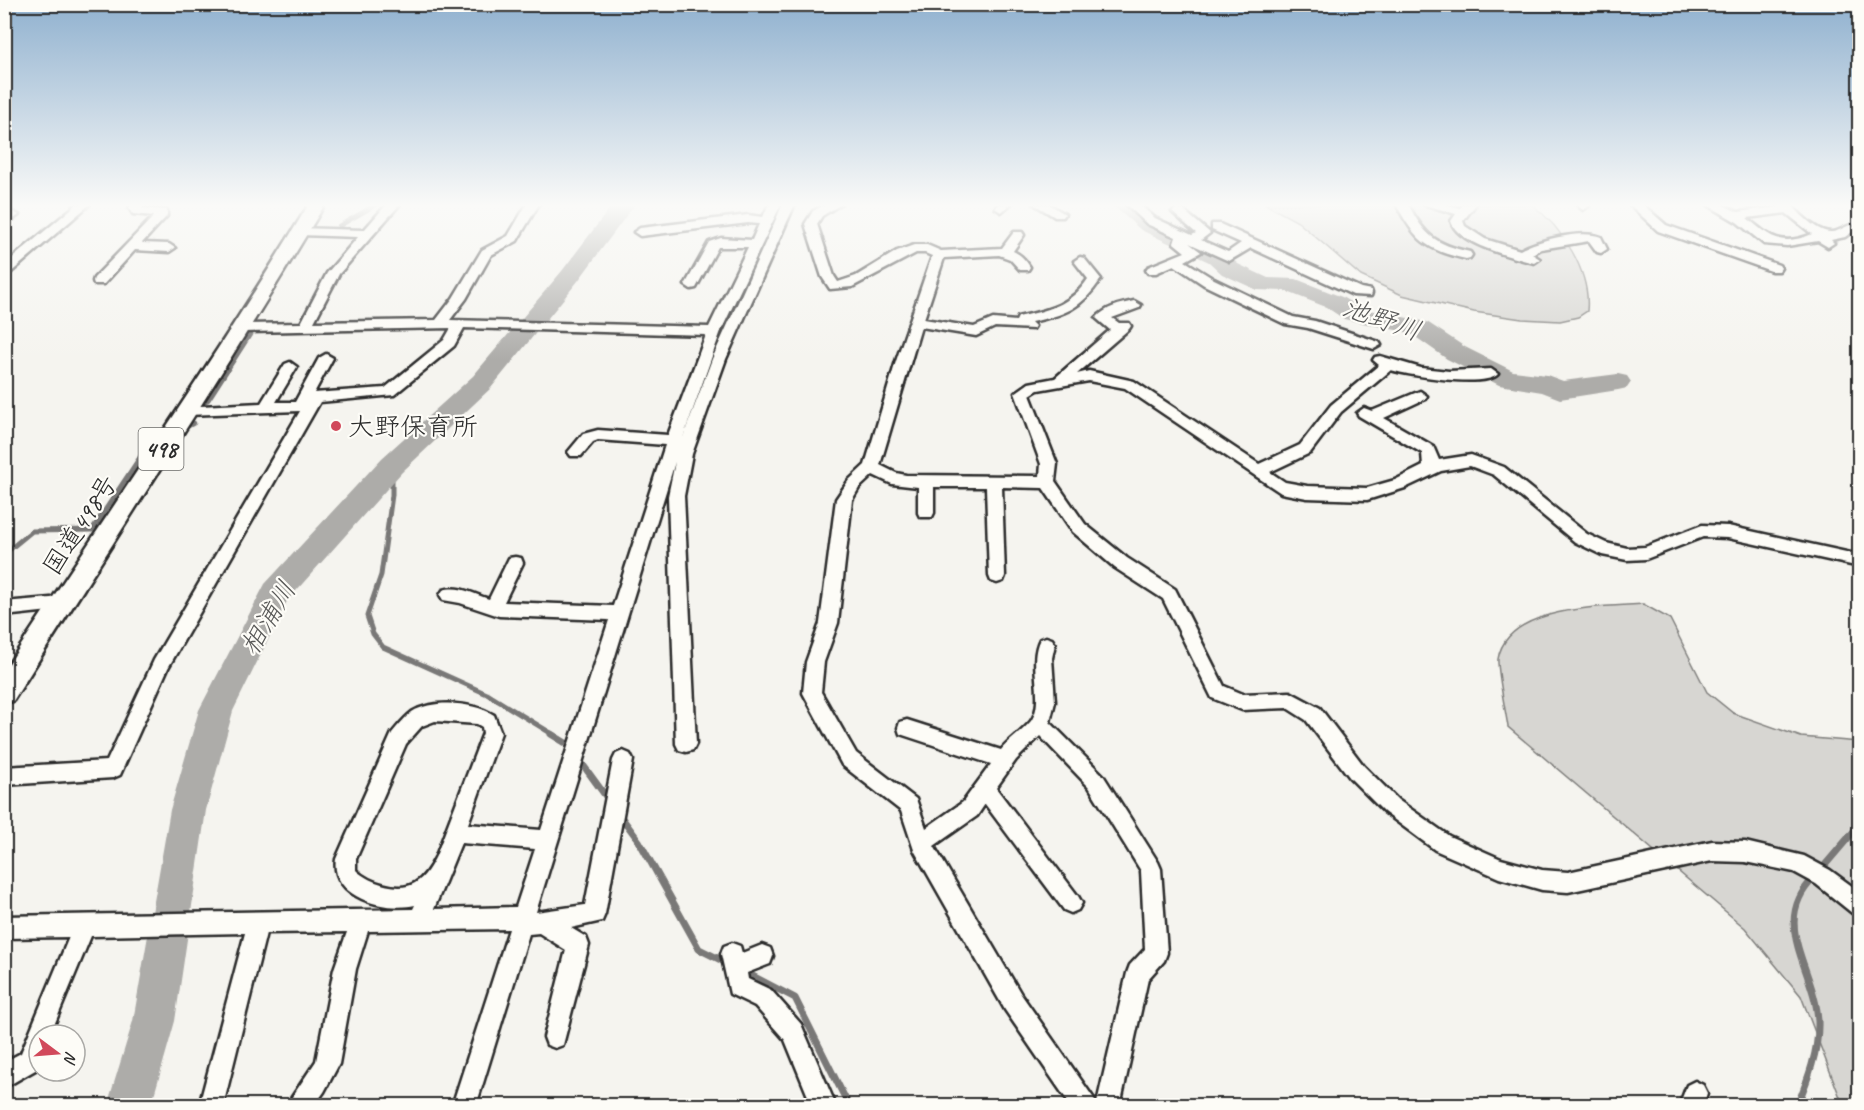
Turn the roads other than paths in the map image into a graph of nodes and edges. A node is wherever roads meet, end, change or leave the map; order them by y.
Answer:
1 (939, 255) edge
2 (23, 256) edge
3 (122, 256) edge
4 (287, 256) edge
5 (348, 256) edge
6 (484, 256) edge
7 (707, 256) edge
8 (749, 256) edge
9 (766, 256) edge
10 (821, 256) edge
11 (890, 256) edge
12 (899, 256) edge
13 (1013, 256) edge
14 (1186, 256) edge
15 (1278, 256) edge
16 (1524, 256) edge
17 (1737, 256) edge
18 (1753, 256) edge
19 (1534, 259) dead end
20 (1175, 260) junction
21 (1751, 260) junction
22 (1080, 261) dead end
23 (886, 262) junction
24 (1024, 267) dead end
25 (1775, 268) dead end
26 (1152, 270) dead end
27 (4, 272) edge
28 (99, 281) dead end
29 (692, 285) dead end
30 (1366, 293) dead end
31 (1134, 305) dead end
32 (917, 322) junction
33 (440, 324) junction
34 (460, 324) junction
35 (305, 327) junction
36 (242, 328) junction
37 (714, 331) junction
38 (1374, 345) dead end
39 (326, 358) dead end
40 (290, 366) dead end
41 (1491, 374) dead end
42 (1058, 381) junction
43 (1420, 396) dead end
44 (304, 406) junction
45 (265, 408) junction
46 (186, 410) junction
47 (674, 441) junction
48 (576, 452) dead end
49 (872, 467) junction
50 (1431, 469) junction
51 (1258, 471) junction
52 (926, 481) junction
53 (994, 482) junction
54 (1047, 482) junction
55 (926, 513) dead end
56 (1860, 561) edge
57 (515, 563) dead end
58 (997, 576) dead end
59 (449, 595) dead end
60 (62, 604) junction
61 (493, 607) junction
62 (4, 609) edge
63 (618, 613) junction
64 (1046, 644) dead end
65 (4, 693) edge
66 (1040, 724) junction
67 (907, 728) dead end
68 (686, 744) dead end
69 (623, 760) dead end
70 (1004, 760) junction
71 (4, 776) edge
72 (985, 788) junction
73 (455, 833) junction
74 (547, 840) junction
75 (921, 843) junction
76 (437, 876) junction
77 (1071, 903) dead end
78 (1860, 906) edge
79 (419, 920) junction
80 (361, 921) junction
81 (528, 922) junction
82 (255, 923) junction
83 (87, 926) junction
84 (4, 927) edge
85 (762, 956) dead end
86 (44, 1023) edge
87 (555, 1037) dead end
88 (27, 1062) edge
89 (4, 1076) edge
90 (211, 1106) edge
91 (298, 1106) edge
92 (464, 1106) edge
93 (824, 1106) edge
94 (1086, 1106) edge
95 (1108, 1106) edge

1 - 32 street
2 - 27 street
3 - 28 street
4 - 36 highway, 国道498号 / 498
5 - 35 street
6 - 33 street
7 - 29 street
8 - 37 street
9 - 68 street
10 - 23 street
11 - 23 street
12 - 23 street
13 - 24 street
14 - 20 street
15 - 30 street
16 - 19 street
17 - 21 street
18 - 21 street
20 - 26 street
20 - 38 street
21 - 25 street
22 - 32 street
31 - 42 street
32 - 49 street
33 - 34 street
33 - 35 street
34 - 37 street
34 - 44 street
35 - 36 street
36 - 46 highway, 国道498号 / 498
37 - 47 street
39 - 44 street
40 - 45 street
41 - 51 street
42 - 51 street
42 - 54 street
43 - 50 street
44 - 45 street
44 - 71 street
45 - 46 street
46 - 60 highway, 国道498号 / 498
47 - 48 street
47 - 63 street
49 - 52 street
49 - 75 street
50 - 51 street
50 - 56 street
52 - 53 street
52 - 55 street
53 - 54 street
53 - 58 street
54 - 78 street
57 - 61 street
59 - 61 street
60 - 62 street
60 - 65 highway, 国道498号 / 498
61 - 63 street
63 - 74 street
64 - 66 street
66 - 70 street
66 - 95 street
67 - 70 street
69 - 81 street
70 - 72 street
72 - 75 street
72 - 77 street
73 - 74 street
73 - 76 street
73 - 76 street
74 - 81 street
75 - 94 street
76 - 79 street
79 - 80 street
79 - 81 street
80 - 82 street
80 - 91 street
81 - 87 street
81 - 92 street
82 - 83 street
82 - 90 street
83 - 84 street
83 - 86 street
85 - 93 street
88 - 89 street

